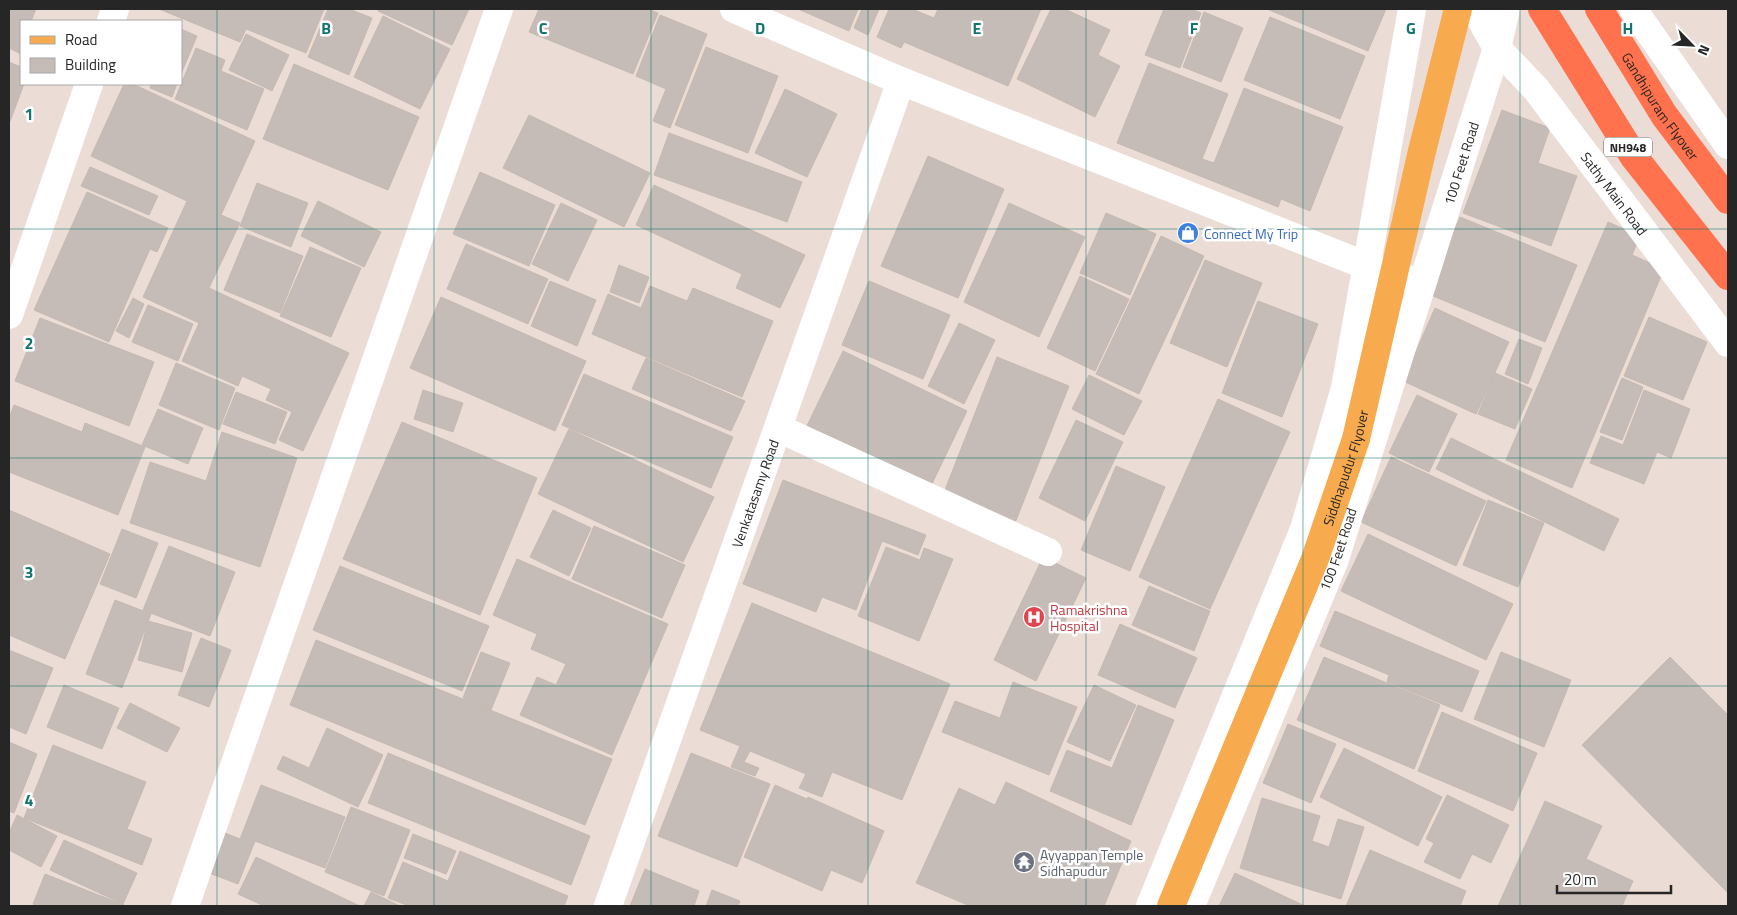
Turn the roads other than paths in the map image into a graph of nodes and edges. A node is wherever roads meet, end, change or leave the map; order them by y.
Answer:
1 (499, 9) edge
2 (734, 9) edge
3 (1412, 9) edge
4 (1458, 9) edge
5 (1475, 9) edge
6 (1506, 9) edge
7 (1542, 9) edge
8 (1599, 9) edge
9 (1633, 9) edge
10 (1497, 48) junction
11 (901, 81) junction
12 (89, 85) edge
13 (1728, 145) edge
14 (1728, 200) edge
15 (1366, 266) junction
16 (1728, 276) edge
17 (1422, 284) junction
18 (9, 315) edge
19 (1728, 343) edge
20 (778, 428) junction
21 (1048, 552) dead end
22 (185, 906) edge
23 (608, 906) edge
24 (1150, 906) edge
25 (1171, 906) edge
26 (1191, 906) edge

1 - 22 street
2 - 11 street
3 - 15 street
4 - 25 main road, Siddhapudur Flyover
5 - 10 street, Sathy Main Road
6 - 10 street, 100 Feet Road
7 - 16 highway, NH948
8 - 14 highway, Gandhipuram Flyover
9 - 13 street
10 - 17 street, 100 Feet Road
10 - 19 street, Sathy Main Road
11 - 15 street
11 - 20 street, Venkatasamy Road
12 - 18 street
15 - 17 street
15 - 24 street
17 - 26 street, 100 Feet Road
20 - 21 street
20 - 23 street, Venkatasamy Road

